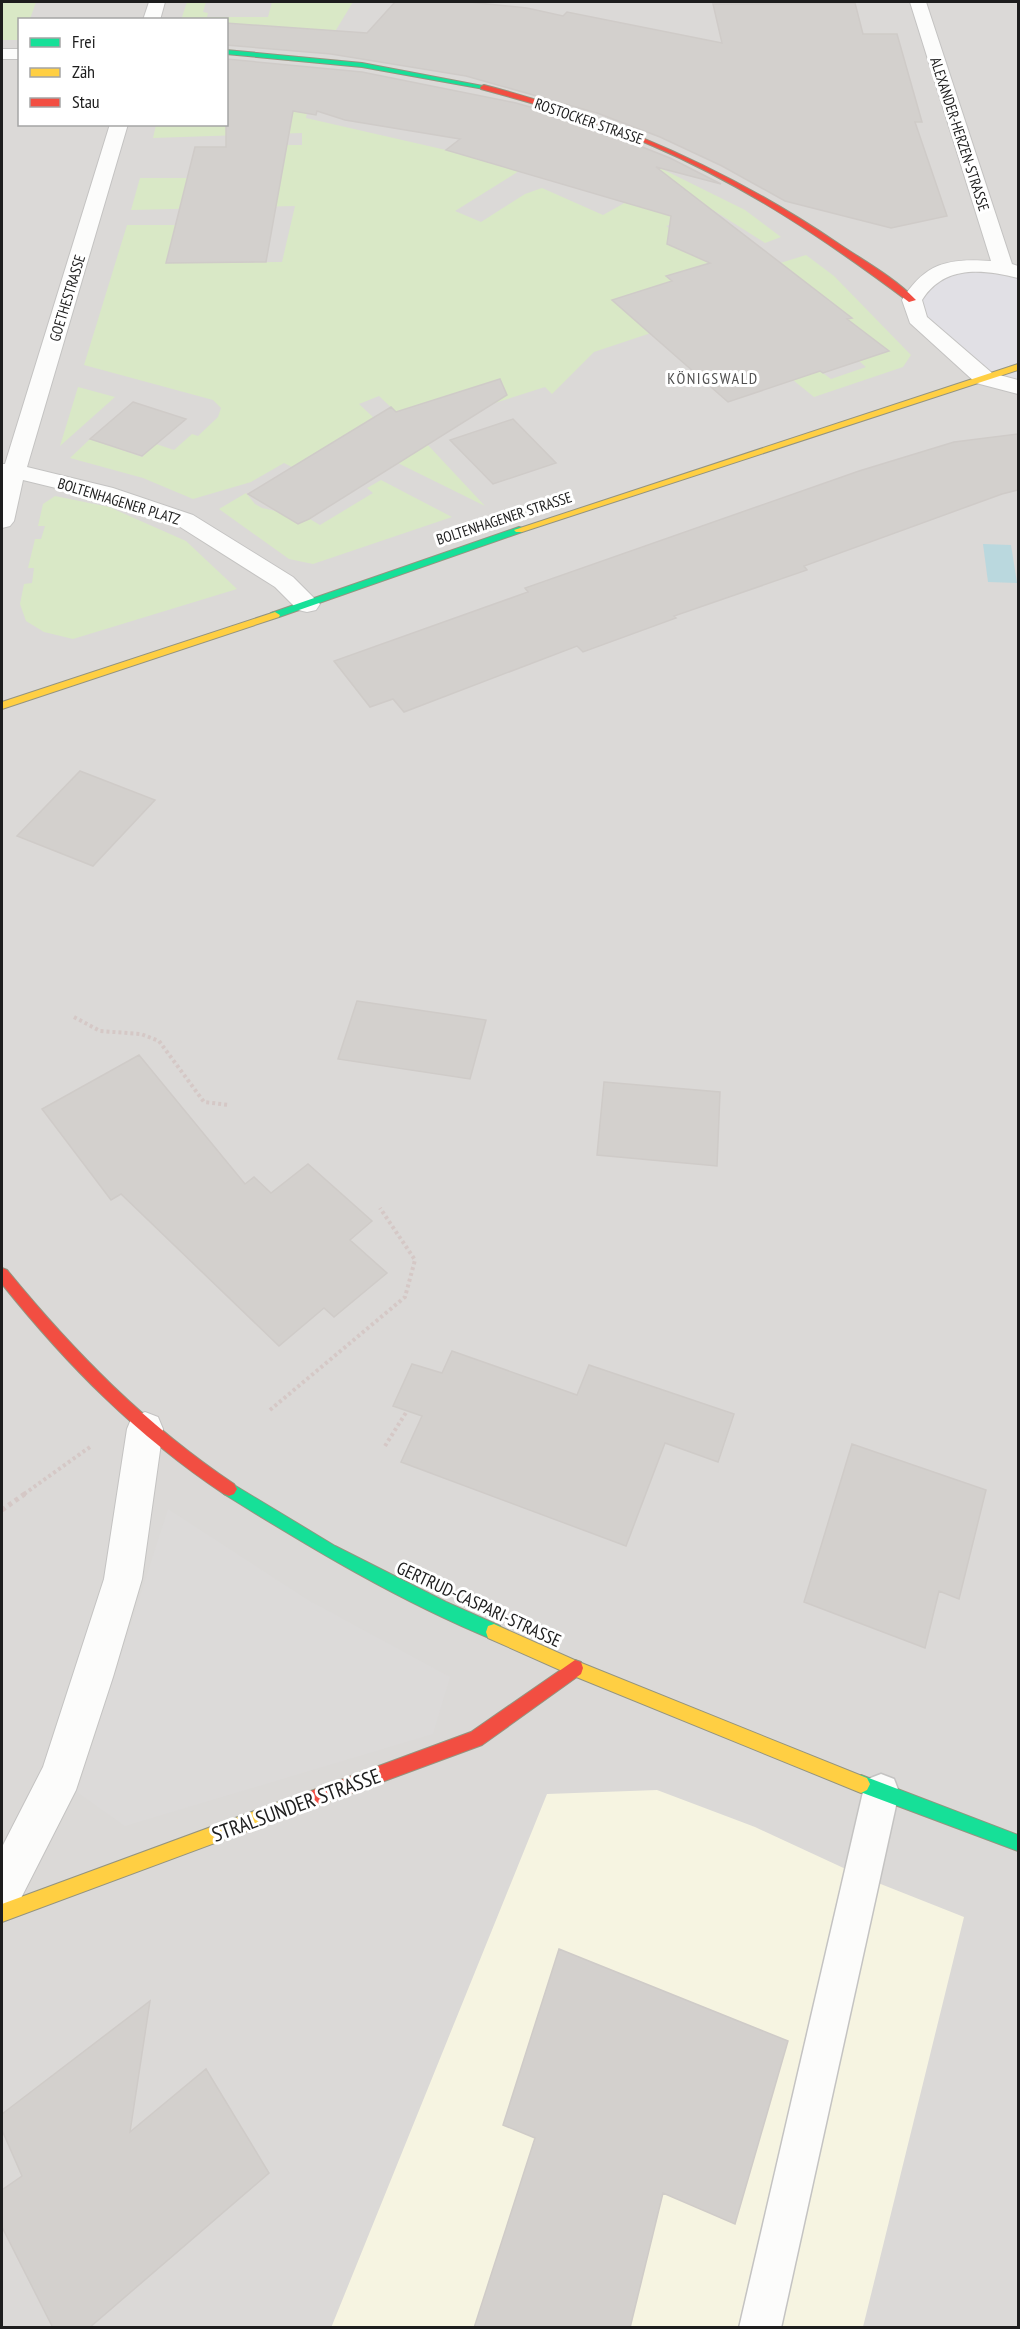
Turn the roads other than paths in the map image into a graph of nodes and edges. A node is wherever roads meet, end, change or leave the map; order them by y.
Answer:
1 (157, 2) edge
2 (918, 2) edge
3 (153, 18) edge
4 (228, 52) edge
5 (2, 54) edge
6 (18, 54) edge
7 (118, 126) edge
8 (1011, 270) edge
9 (912, 300) junction
10 (1018, 367) edge
11 (984, 378) junction
12 (1018, 387) edge
13 (8, 471) edge
14 (2, 521) edge
15 (307, 604) junction
16 (2, 706) edge
17 (2, 1274) edge
18 (136, 1420) junction
19 (575, 1668) junction
20 (881, 1792) junction
21 (1018, 1843) edge
22 (2, 1891) edge
23 (2, 1913) edge
24 (760, 2328) edge

1 - 3 street
2 - 8 street, ALEXANDER-HERZEN-STRASSE
4 - 9 street, ROSTOCKER STRASSE
5 - 6 street
7 - 13 street, GOETHESTRASSE
8 - 9 street
9 - 11 street
10 - 11 street, BOLTENHAGENER STRASSE
11 - 12 street
11 - 15 street, BOLTENHAGENER STRASSE
13 - 14 street
13 - 15 street, BOLTENHAGENER PLATZ
15 - 16 street, BOLTENHAGENER STRASSE
17 - 18 street, GERTRUD-CASPARI-STRASSE
18 - 19 street, GERTRUD-CASPARI-STRASSE
18 - 22 street
19 - 20 street, GERTRUD-CASPARI-STRASSE
19 - 23 street, STRALSUNDER STRASSE
20 - 21 street, GERTRUD-CASPARI-STRASSE
20 - 24 lane

